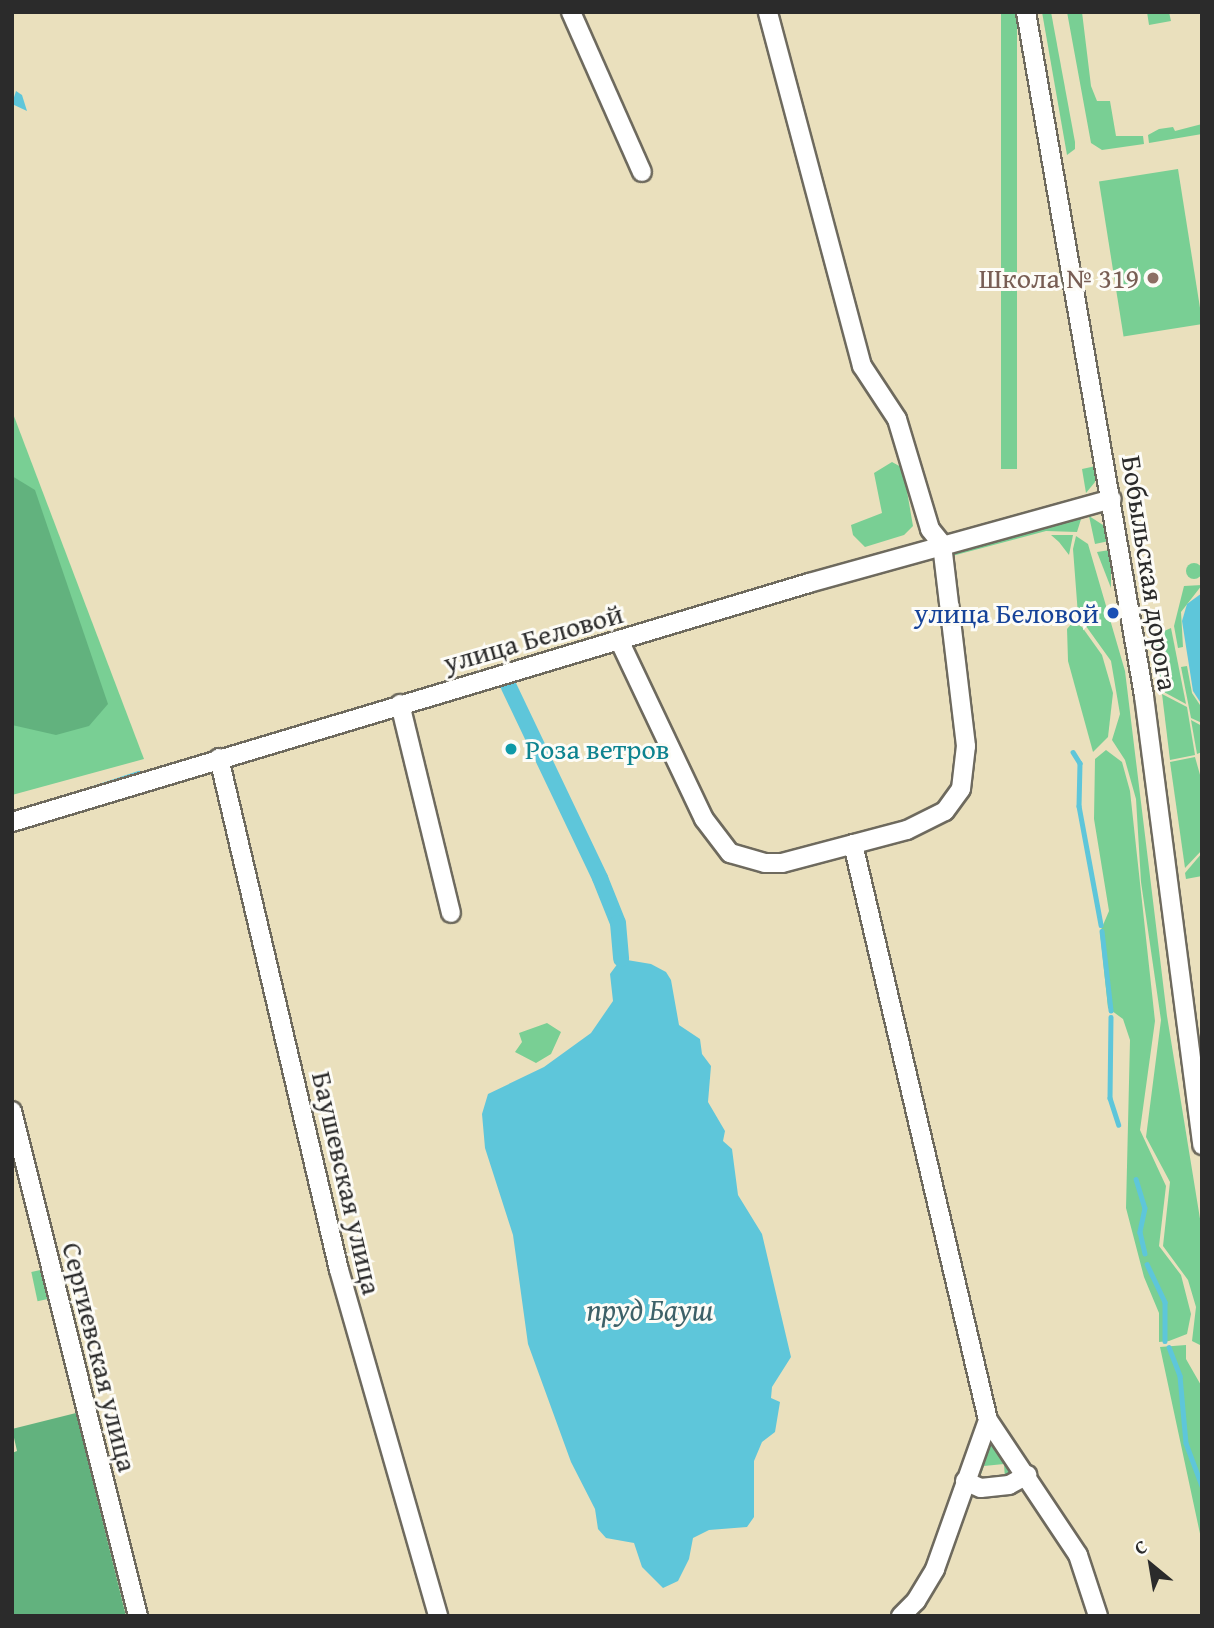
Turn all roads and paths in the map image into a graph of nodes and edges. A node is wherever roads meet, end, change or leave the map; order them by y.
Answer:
1 (571, 12) edge
2 (768, 12) edge
3 (1026, 12) edge
4 (642, 172) dead end
5 (1112, 499) junction
6 (942, 544) junction
7 (620, 640) junction
8 (400, 704) junction
9 (219, 758) junction
10 (12, 822) edge
11 (853, 844) junction
12 (451, 913) dead end
13 (12, 1111) edge
14 (1202, 1145) edge
15 (988, 1420) junction
16 (1027, 1475) junction
17 (965, 1481) junction
18 (138, 1616) edge
19 (438, 1616) edge
20 (901, 1616) edge
21 (1098, 1616) edge

1 - 4 street
2 - 6 street
3 - 5 street, Бобыльская дорога
5 - 6 street, улица Беловой
5 - 14 street, Бобыльская дорога
6 - 7 street, улица Беловой
6 - 11 street
7 - 8 street, улица Беловой
7 - 11 street
8 - 9 street, улица Беловой
8 - 12 street
9 - 10 street, улица Беловой
9 - 19 street, Баушевская улица
11 - 15 street
13 - 18 street, Сергиевская улица
15 - 16 street
15 - 17 street
16 - 17 street
16 - 21 street
17 - 20 street

